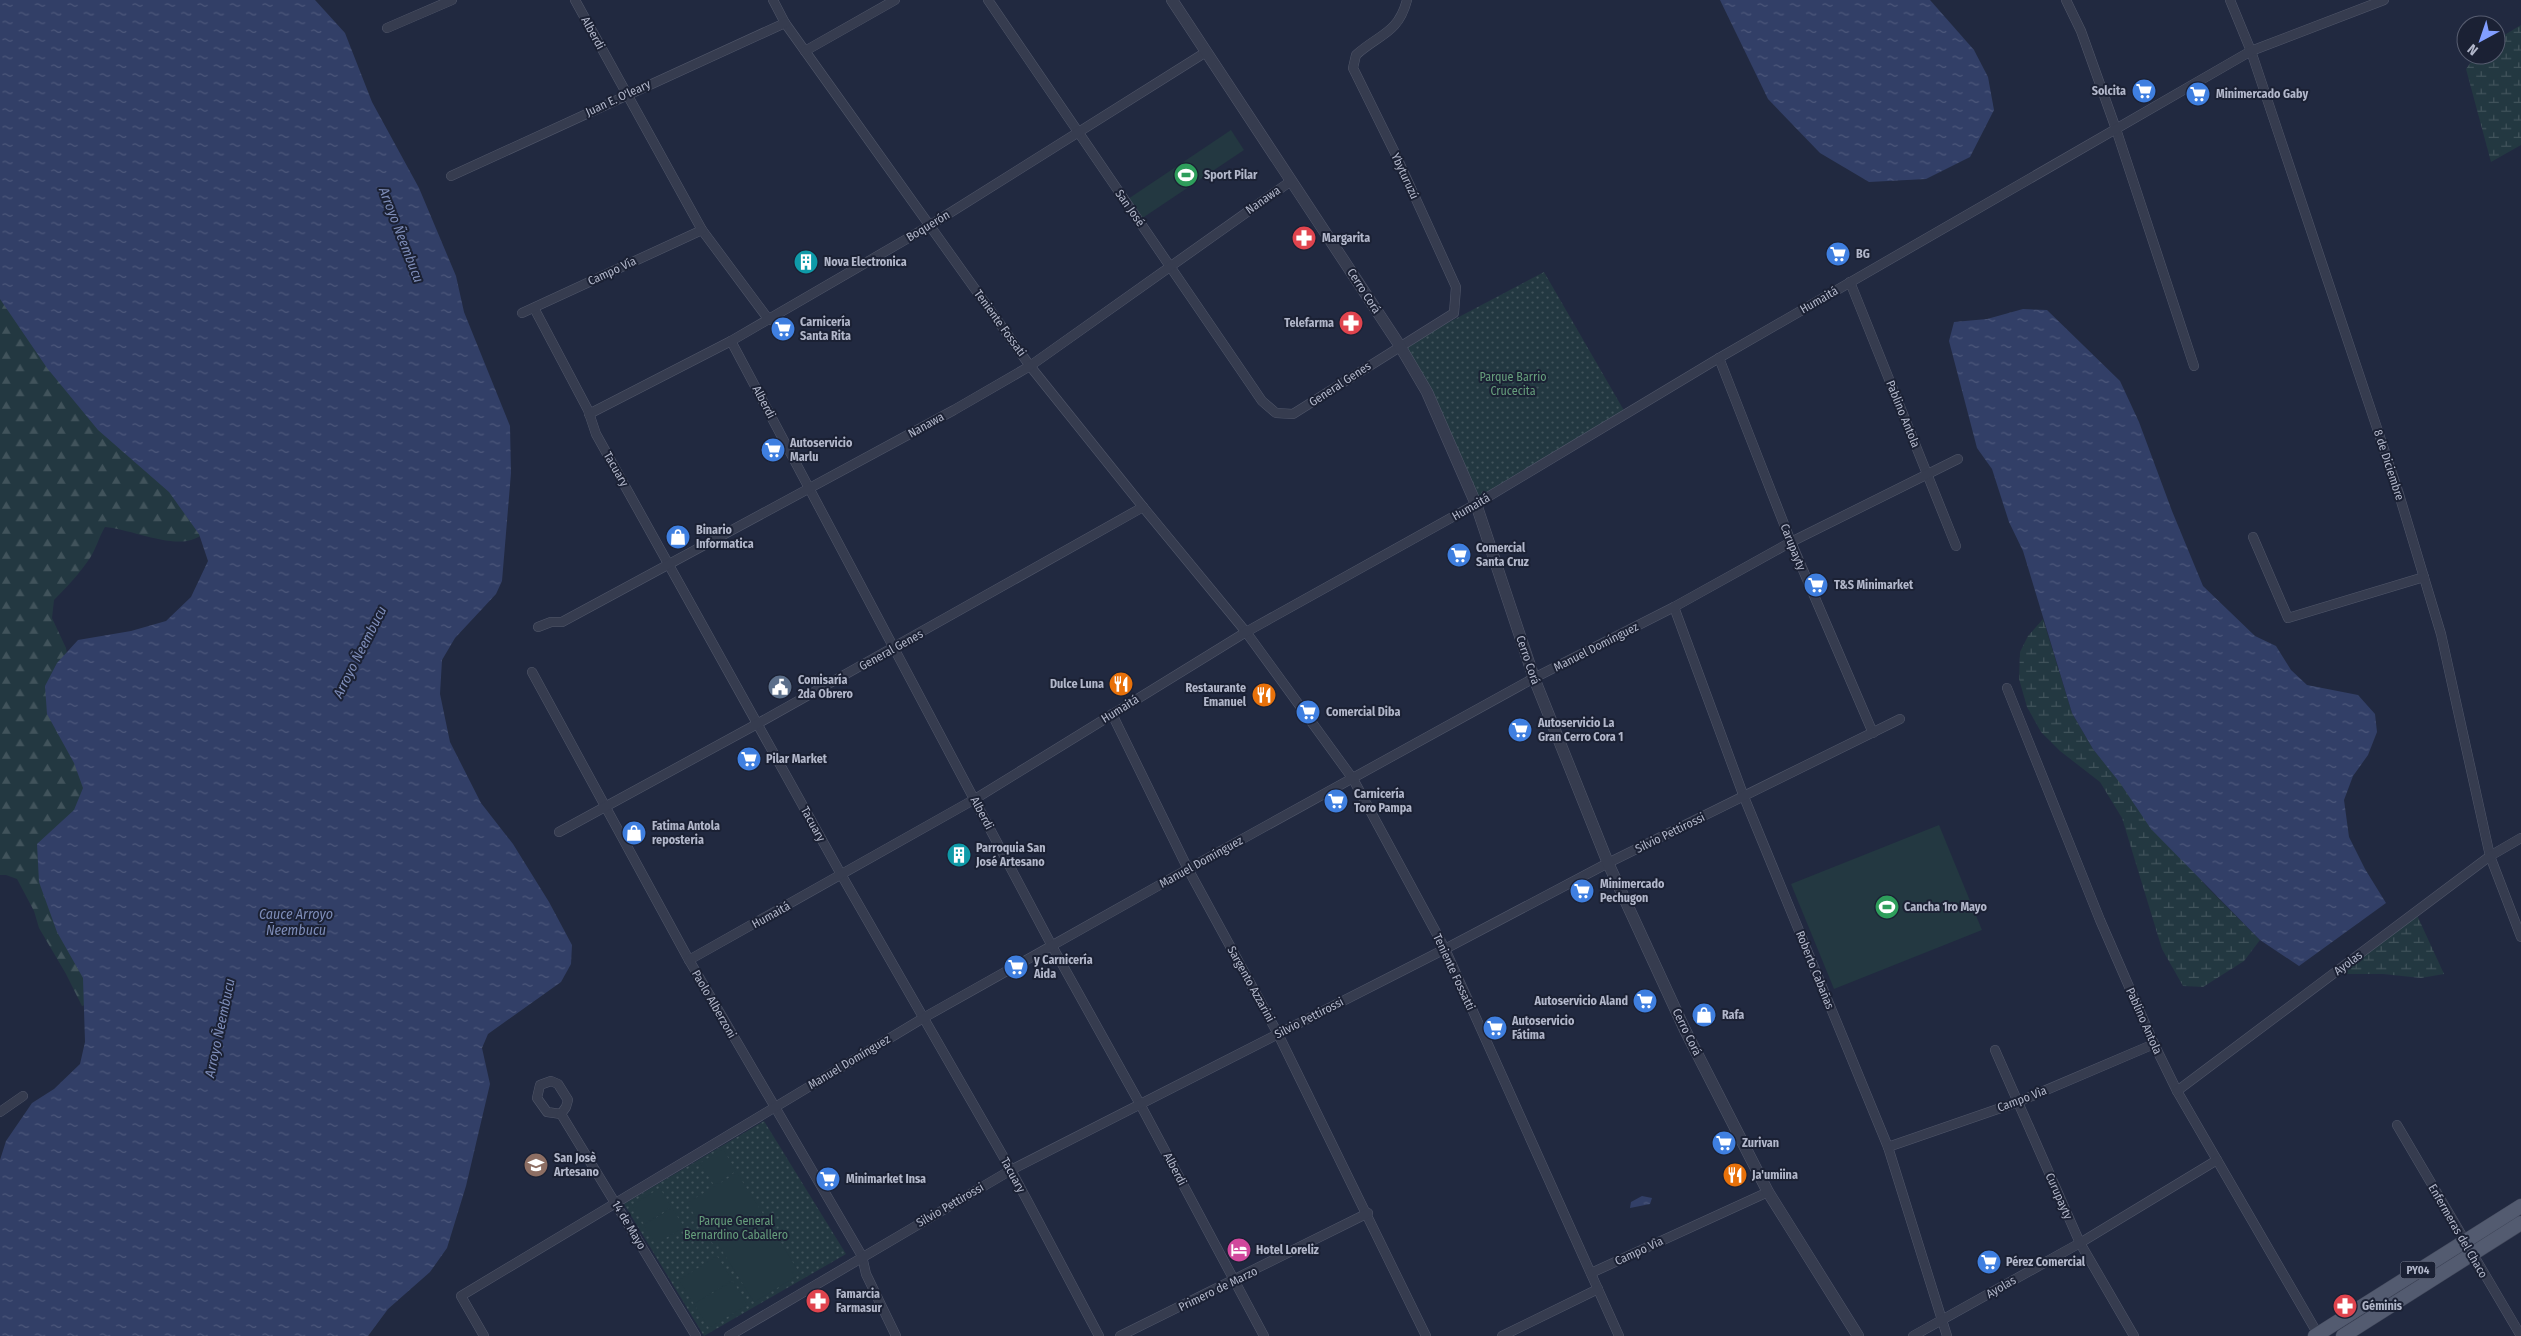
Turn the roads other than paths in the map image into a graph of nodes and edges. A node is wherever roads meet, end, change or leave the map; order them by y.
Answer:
1 (452, 0) edge
2 (575, 0) edge
3 (773, 0) edge
4 (895, 0) edge
5 (988, 0) edge
6 (1172, 0) edge
7 (1406, 0) edge
8 (2066, 0) edge
9 (2230, 0) edge
10 (2384, 0) edge
11 (785, 23) junction
12 (387, 28) dead end
13 (805, 51) junction
14 (2251, 51) junction
15 (1206, 52) junction
16 (626, 94) junction
17 (2116, 129) junction
18 (1077, 132) junction
19 (452, 176) dead end
20 (1291, 180) junction
21 (929, 226) junction
22 (702, 230) junction
23 (1170, 265) junction
24 (1850, 282) junction
25 (534, 308) junction
26 (522, 313) dead end
27 (768, 320) junction
28 (731, 341) junction
29 (1400, 346) junction
30 (1719, 358) junction
31 (1030, 366) junction
32 (2194, 366) dead end
33 (1276, 413) joint
34 (589, 414) junction
35 (1958, 459) dead end
36 (1927, 474) junction
37 (810, 489) junction
38 (1476, 504) junction
39 (1143, 508) junction
40 (2253, 537) dead end
41 (1791, 542) junction
42 (1956, 546) dead end
43 (670, 565) junction
44 (2424, 577) junction
45 (1674, 607) junction
46 (538, 627) dead end
47 (1246, 632) junction
48 (896, 648) junction
49 (532, 672) dead end
50 (1534, 678) junction
51 (2007, 688) dead end
52 (1112, 714) junction
53 (1900, 719) dead end
54 (757, 724) junction
55 (1873, 733) junction
56 (1353, 779) junction
57 (1744, 797) junction
58 (975, 799) junction
59 (605, 807) junction
60 (559, 832) dead end
61 (2521, 838) edge
62 (2490, 856) junction
63 (1608, 863) junction
64 (1188, 869) junction
65 (842, 876) junction
66 (2521, 937) edge
67 (1052, 946) junction
68 (1445, 949) junction
69 (689, 960) junction
70 (925, 1017) junction
71 (1278, 1034) junction
72 (2154, 1044) junction
73 (1994, 1050) dead end
74 (2177, 1091) junction
75 (23, 1096) dead end
76 (2018, 1102) junction
77 (1140, 1104) junction
78 (774, 1107) junction
79 (0, 1112) edge
80 (561, 1114) dead end
81 (2397, 1125) dead end
82 (1888, 1147) junction
83 (2217, 1160) junction
84 (1011, 1170) junction
85 (1768, 1192) junction
86 (615, 1203) junction
87 (2521, 1206) edge
88 (1368, 1213) junction
89 (2521, 1223) edge
90 (2080, 1243) junction
91 (2467, 1247) junction
92 (862, 1256) junction
93 (1591, 1273) junction
94 (1235, 1281) junction
95 (1598, 1289) junction
96 (1943, 1320) junction
97 (2318, 1335) edge
98 (484, 1336) edge
99 (696, 1336) edge
100 (729, 1336) edge
101 (896, 1336) edge
102 (1099, 1336) edge
103 (1120, 1336) edge
104 (1264, 1336) edge
105 (1426, 1336) edge
106 (1502, 1336) edge
107 (1619, 1336) edge
108 (1858, 1336) edge
109 (1913, 1336) edge
110 (1947, 1336) edge
111 (2134, 1336) edge
112 (2343, 1336) edge
113 (2521, 1336) edge

1 - 12 street
2 - 16 street, Alberdi
3 - 11 street, Teniente Fossati
4 - 13 street
5 - 18 street, San José
6 - 15 street, Cerro Corá
7 - 29 street, Ybyturuzú
8 - 17 street
9 - 14 street, 8 de Diciembre
10 - 14 street, Humaitá
11 - 13 street, Teniente Fossati
11 - 16 street, Juan E. O'leary
13 - 21 street, Teniente Fossati
14 - 17 street, Humaitá
14 - 44 street, 8 de Diciembre
15 - 18 street, Boquerón
15 - 20 street, Cerro Corá
16 - 19 street, Juan E. O'leary
16 - 22 street, Alberdi
17 - 24 street, Humaitá
17 - 32 street
18 - 21 street, Boquerón
18 - 23 street, San José
20 - 23 street, Nanawa
20 - 29 street, Cerro Corá
21 - 27 street, Boquerón
21 - 31 street, Teniente Fossati
22 - 25 street, Campo Vía
22 - 27 street, Alberdi
23 - 31 street, Nanawa
23 - 33 street, San José
24 - 30 street, Humaitá
24 - 36 street, Pablino Antola
25 - 26 street, Campo Vía
25 - 34 street, Tacuary
27 - 28 street, Boquerón
28 - 34 street, Boquerón
28 - 37 street, Alberdi
29 - 33 street, General Genes
29 - 38 street, Cerro Corá
30 - 38 street, Humaitá
30 - 41 street, Carupayty
31 - 37 street, Nanawa
31 - 39 street, Teniente Fossati
34 - 43 street, Tacuary
35 - 36 street, Manuel Domínguez
36 - 41 street, Manuel Domínguez
36 - 42 street, Pablino Antola
37 - 43 street, Nanawa
37 - 48 street, Alberdi
38 - 47 street, Humaitá
38 - 50 street, Cerro Corá
39 - 47 street, Teniente Fossati
39 - 48 street, General Genes
40 - 44 street
41 - 45 street, Manuel Domínguez
41 - 55 street, Carupayty
43 - 46 street, Nanawa
43 - 54 street, Tacuary
44 - 62 street, 8 de Diciembre
45 - 50 street, Manuel Domínguez
45 - 57 street, Roberto Cabañas
47 - 52 street, Humaitá
47 - 56 street, Teniente Fossatti
48 - 54 street, General Genes
48 - 58 street, Alberdi
49 - 59 street, Paolo Alberzoni
50 - 56 street, Manuel Domínguez
50 - 63 street, Cerro Corá
51 - 72 street, Pablino Antola
52 - 58 street, Humaitá
52 - 64 street, Sargento Azzarini
53 - 55 street, Silvio Pettirossi
54 - 59 street, General Genes
54 - 65 street, Tacuary
55 - 57 street, Silvio Pettirossi
56 - 64 street, Manuel Domínguez
56 - 68 street, Teniente Fossatti
57 - 63 street, Silvio Pettirossi
57 - 82 street, Roberto Cabañas
58 - 65 street, Humaitá
58 - 67 street, Alberdi
59 - 60 street, General Genes
59 - 69 street, Paolo Alberzoni
61 - 62 street, Ayolas
62 - 66 street, 8 de Diciembre
62 - 74 street, Ayolas
63 - 68 street, Silvio Pettirossi
63 - 85 street, Cerro Corá
64 - 67 street, Manuel Domínguez
64 - 71 street, Sargento Azzarini
65 - 69 street, Humaitá
65 - 70 street, Tacuary
67 - 70 street, Manuel Domínguez
67 - 77 street, Alberdi
68 - 71 street, Silvio Pettirossi
68 - 93 street, Teniente Fossatti
69 - 78 street, Paolo Alberzoni
70 - 78 street, Manuel Domínguez
70 - 84 street, Tacuary
71 - 77 street, Silvio Pettirossi
71 - 88 street, Sargento Azzarini
72 - 74 street, Pablino Antola
72 - 76 street, Campo Vìa
73 - 76 street, Curupayty
74 - 83 street, Pablino Antola
75 - 79 street
76 - 82 street, Campo Vìa
76 - 90 street, Curupayty
77 - 84 street, Silvio Pettirossi
77 - 94 street, Alberdi
78 - 86 street, Manuel Domínguez
78 - 92 street, Paolo Alberzoni
80 - 86 street, 14 de Mayo
81 - 91 street, Enfermeras del Chaco
82 - 96 street, Roberto Cabañas
83 - 90 street, Ayolas
83 - 97 street, Pablino Antola
84 - 92 street, Silvio Pettirossi
84 - 102 street, Tacuary
85 - 93 street, Campo Vìa
85 - 108 street, Cerro Corá
86 - 98 street, Manuel Domínguez
86 - 99 street, 14 de Mayo
87 - 91 main road, PY04
88 - 94 street, Primero de Marzo
88 - 105 street, Sargento Azzarini
89 - 91 main road, PY04
90 - 96 street, Ayolas
90 - 111 street, Curupayty
91 - 97 main road, PY04
91 - 112 main road, PY04
91 - 113 street, Enfermeras del Chaco
92 - 100 street, Silvio Pettirossi
92 - 101 street, Paolo Alberzoni
93 - 95 street, Teniente Fossatti
94 - 103 street, Primero de Marzo
94 - 104 street, Alberdi
95 - 106 street
95 - 107 street, Teniente Fossatti
96 - 109 street, Ayolas
96 - 110 street, Roberto Cabañas

